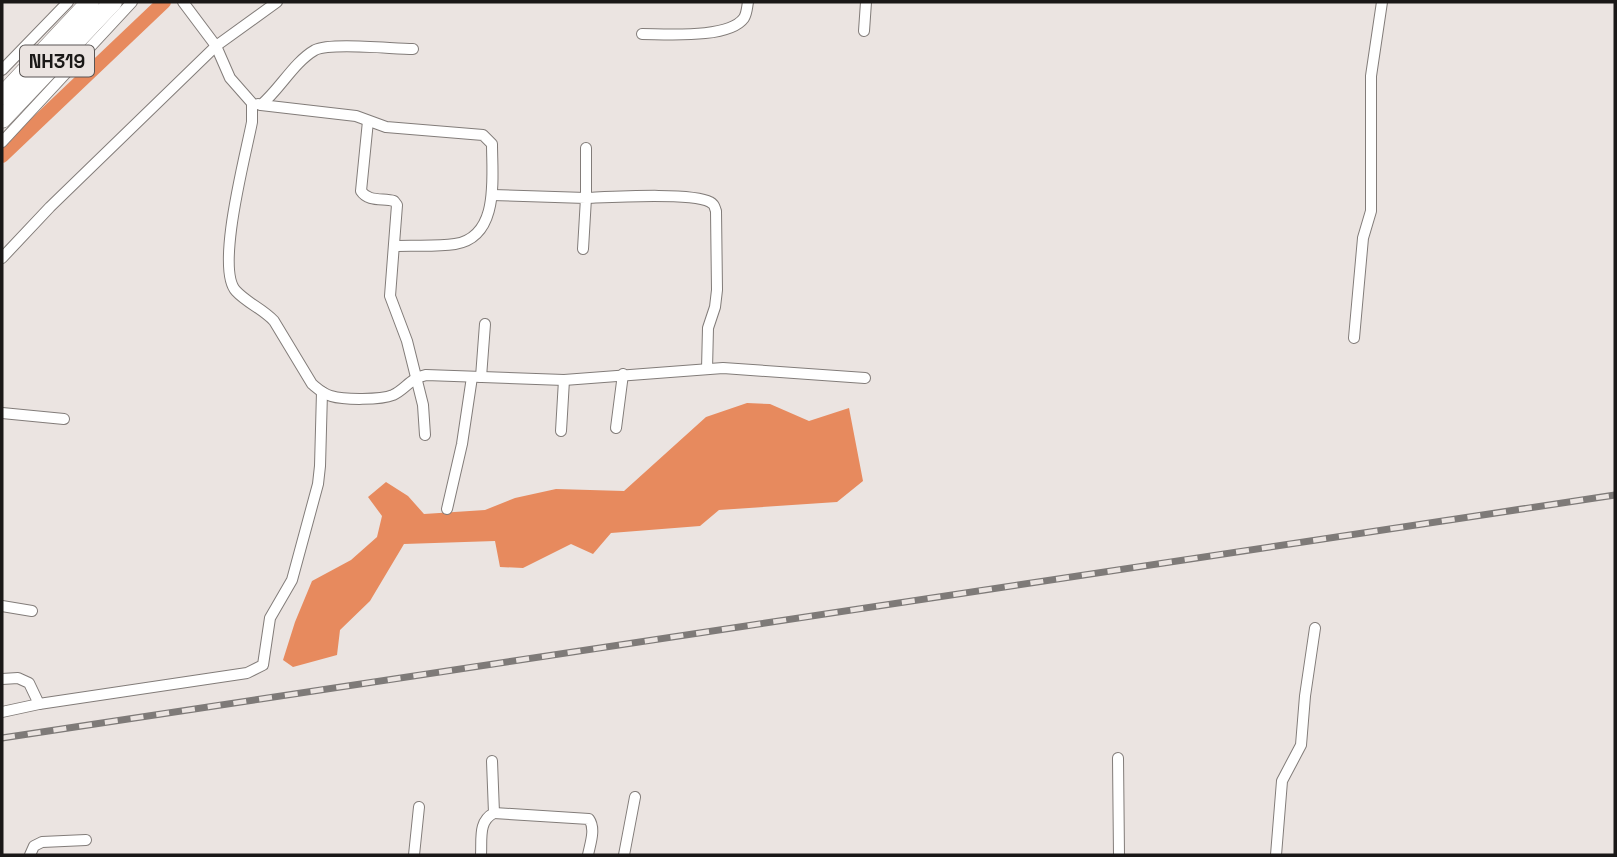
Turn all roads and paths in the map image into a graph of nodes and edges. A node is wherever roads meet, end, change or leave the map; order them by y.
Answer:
1 (68, 2) edge
2 (90, 2) edge
3 (113, 2) edge
4 (132, 2) edge
5 (183, 2) edge
6 (277, 2) edge
7 (748, 2) edge
8 (866, 2) edge
9 (1382, 2) edge
10 (864, 31) dead end
11 (642, 34) dead end
12 (216, 46) junction
13 (414, 49) dead end
14 (2, 70) edge
15 (2, 96) edge
16 (257, 104) junction
17 (2, 120) edge
18 (368, 121) junction
19 (2, 142) edge
20 (586, 148) dead end
21 (492, 195) junction
22 (586, 198) junction
23 (394, 246) junction
24 (583, 249) dead end
25 (2, 258) edge
26 (485, 324) dead end
27 (1354, 338) dead end
28 (707, 369) junction
29 (623, 374) junction
30 (416, 377) junction
31 (477, 377) junction
32 (865, 378) dead end
33 (564, 380) junction
34 (322, 392) junction
35 (2, 413) edge
36 (64, 419) dead end
37 (616, 428) dead end
38 (561, 431) dead end
39 (425, 435) dead end
40 (447, 509) dead end
41 (2, 607) edge
42 (32, 611) dead end
43 (1315, 628) dead end
44 (2, 679) edge
45 (39, 704) junction
46 (2, 712) edge
47 (1118, 758) dead end
48 (492, 761) dead end
49 (635, 797) dead end
50 (419, 807) dead end
51 (494, 813) junction
52 (86, 840) dead end
53 (30, 855) edge
54 (414, 855) edge
55 (481, 855) edge
56 (588, 855) edge
57 (624, 855) edge
58 (1119, 855) edge
59 (1276, 855) edge

1 - 14 street
2 - 15 highway
3 - 17 highway, NH319
4 - 19 street
5 - 12 street
6 - 12 street
7 - 11 street
8 - 10 street
9 - 27 street
12 - 16 street
12 - 25 street
13 - 16 street
16 - 18 street
16 - 34 street
18 - 21 street
18 - 23 street
20 - 22 street
21 - 22 street
21 - 23 street
22 - 24 street
22 - 28 street
23 - 30 street
26 - 31 street
28 - 29 street
28 - 32 street
29 - 33 street
29 - 37 street
30 - 31 street
30 - 34 street
30 - 39 street
31 - 33 street
31 - 40 street
33 - 38 street
34 - 45 street
35 - 36 street
41 - 42 street
43 - 59 street
44 - 45 street
45 - 46 street
47 - 58 street
48 - 51 street
49 - 57 street
50 - 54 street
51 - 55 street
51 - 56 street
52 - 53 street

